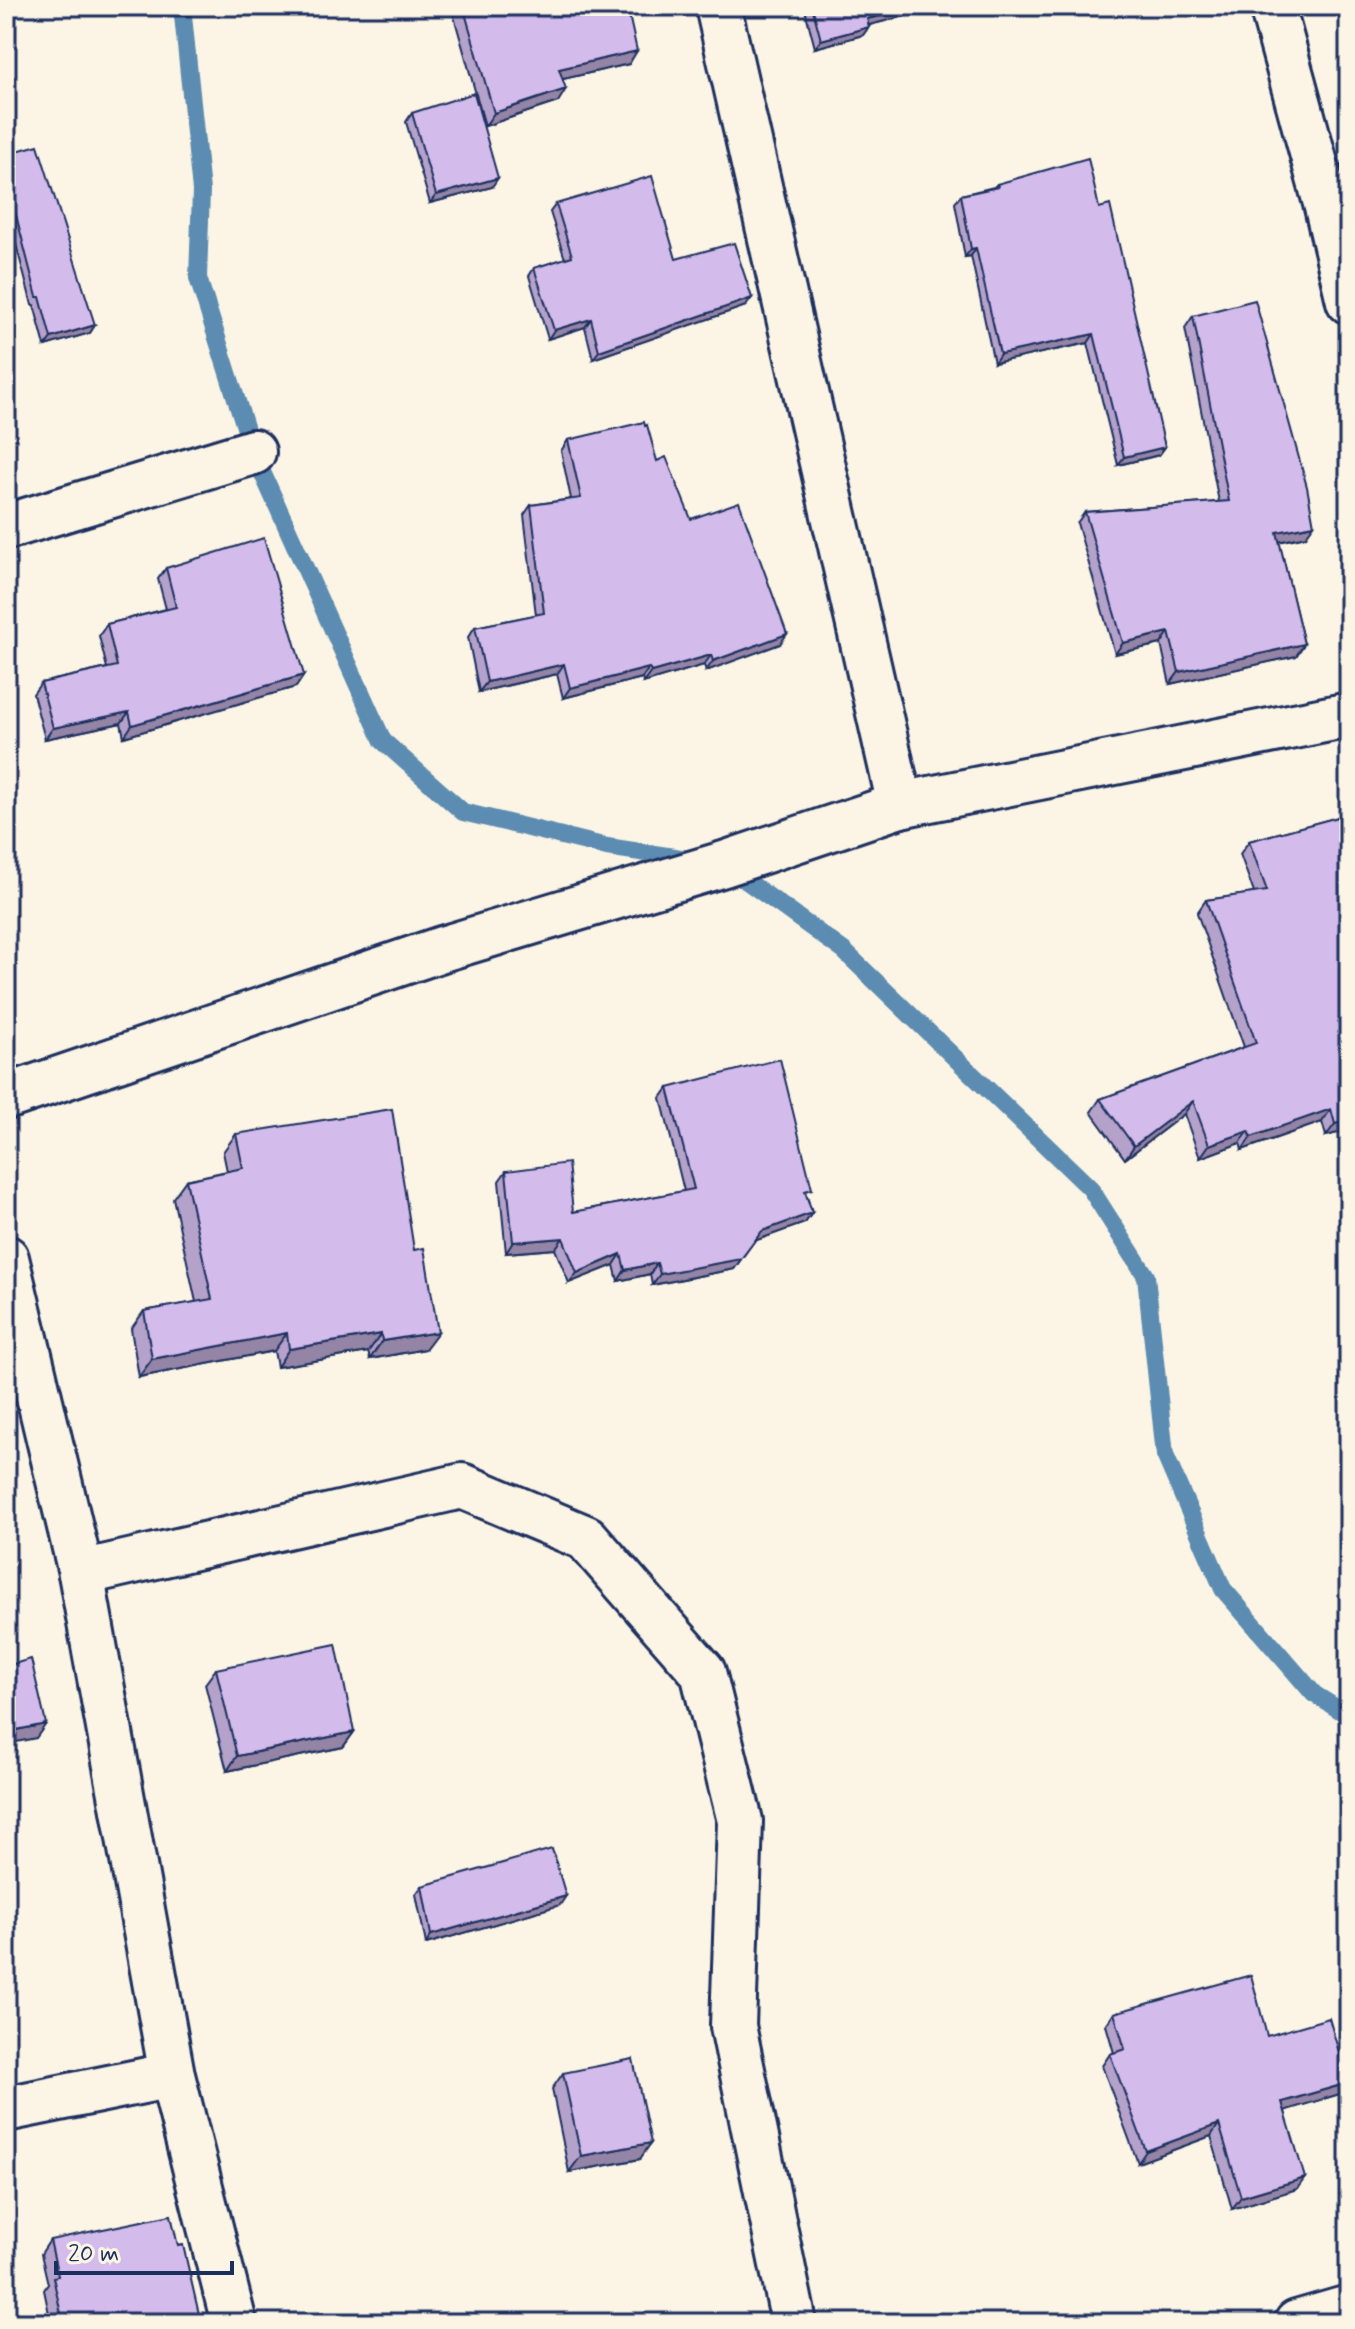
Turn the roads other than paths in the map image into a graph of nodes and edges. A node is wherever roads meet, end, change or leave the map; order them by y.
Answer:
1 (718, 6) edge
2 (1272, 6) edge
3 (1338, 204) edge
4 (1349, 301) edge
5 (253, 452) dead end
6 (6, 527) edge
7 (1349, 715) edge
8 (900, 805) junction
9 (6, 1097) edge
10 (6, 1258) edge
11 (81, 1573) junction
12 (172, 2075) junction
13 (6, 2109) edge
14 (1349, 2308) edge
15 (234, 2323) edge
16 (794, 2323) edge
17 (1297, 2323) edge

1 - 8 street
2 - 3 street
3 - 4 street
5 - 6 street
7 - 8 street
8 - 9 street
10 - 11 street
11 - 12 street
11 - 16 street
12 - 13 street
12 - 15 street
14 - 17 street

